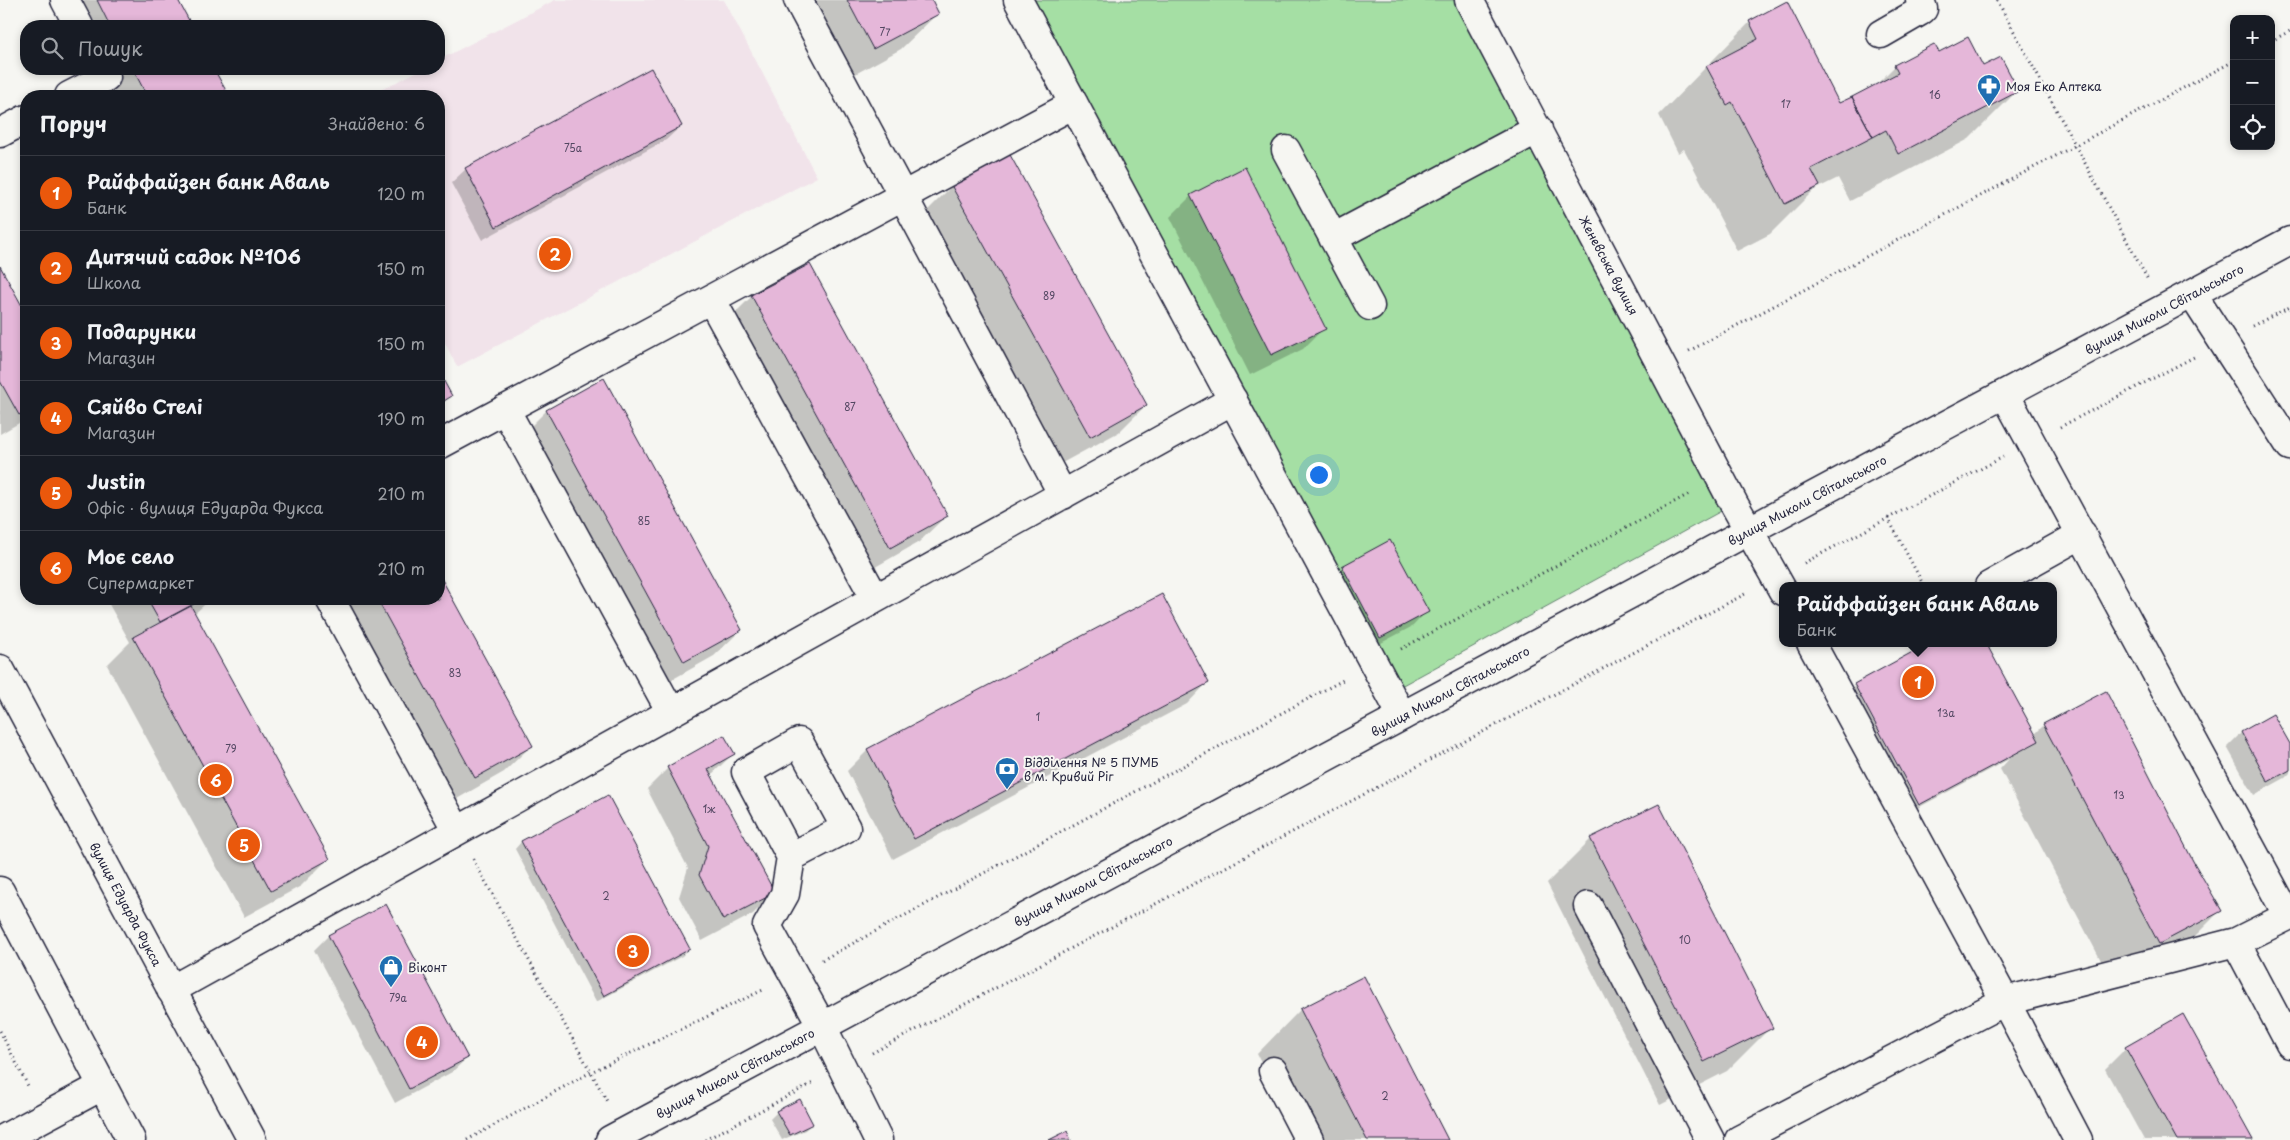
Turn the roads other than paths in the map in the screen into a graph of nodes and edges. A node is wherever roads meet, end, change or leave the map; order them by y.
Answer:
1 (65, 0) edge
2 (798, 0) edge
3 (1018, 0) edge
4 (1469, 0) edge
5 (1920, 0) edge
6 (76, 20) edge
7 (1881, 34) dead end
8 (108, 81) edge
9 (85, 90) edge
10 (1074, 104) junction
11 (20, 122) edge
12 (1538, 129) junction
13 (0, 133) edge
14 (1286, 150) dead end
15 (903, 196) junction
16 (1333, 238) junction
17 (2290, 242) edge
18 (2192, 294) junction
19 (712, 299) junction
20 (1370, 306) dead end
21 (2005, 394) junction
22 (1233, 400) junction
23 (505, 409) junction
24 (445, 442) edge
25 (2290, 446) edge
26 (1063, 495) junction
27 (1750, 530) junction
28 (2082, 534) junction
29 (1997, 582) edge
30 (1779, 584) edge
31 (875, 598) junction
32 (333, 605) edge
33 (1813, 647) edge
34 (0, 669) edge
35 (671, 712) junction
36 (1402, 716) junction
37 (457, 831) junction
38 (791, 857) dead end
39 (0, 891) edge
40 (1588, 906) dead end
41 (2289, 916) edge
42 (2236, 942) junction
43 (171, 990) junction
44 (2005, 1001) junction
45 (822, 1026) junction
46 (2290, 1044) edge
47 (1273, 1071) dead end
48 (102, 1086) junction
49 (617, 1136) edge
50 (1, 1140) edge
51 (131, 1140) edge
52 (252, 1140) edge
53 (878, 1140) edge
54 (1309, 1140) edge
55 (1710, 1140) edge
56 (1740, 1140) edge
57 (2078, 1140) edge

1 - 6 main road
2 - 15 main road
3 - 10 main road
4 - 12 main road, Женевська вулиця
5 - 7 main road
8 - 9 main road
10 - 15 main road
10 - 22 main road
11 - 13 main road
12 - 16 main road
12 - 27 main road, Женевська вулиця
14 - 16 main road
15 - 19 main road
15 - 26 main road
16 - 20 main road
17 - 18 main road, вулиця Миколи Світальського
18 - 21 main road, вулиця Миколи Світальського
18 - 25 main road
19 - 23 main road
19 - 31 main road
21 - 27 main road, вулиця Миколи Світальського
21 - 28 main road
22 - 26 main road
22 - 36 main road
23 - 24 main road
23 - 35 main road
26 - 31 main road
27 - 30 main road, Женевська вулиця
27 - 36 main road, вулиця Миколи Світальського
28 - 29 main road
28 - 41 main road
31 - 35 main road
32 - 37 main road
33 - 44 main road
34 - 43 main road, вулиця Едуарда Фукса
35 - 37 main road
36 - 45 main road, вулиця Миколи Світальського
37 - 43 main road
38 - 45 main road
39 - 48 main road
40 - 55 main road
41 - 42 main road
42 - 44 main road
42 - 46 main road
43 - 52 main road, вулиця Едуарда Фукса
44 - 56 main road
44 - 57 main road
45 - 49 main road, вулиця Миколи Світальського
45 - 53 main road
47 - 54 main road
48 - 50 main road
48 - 51 main road

